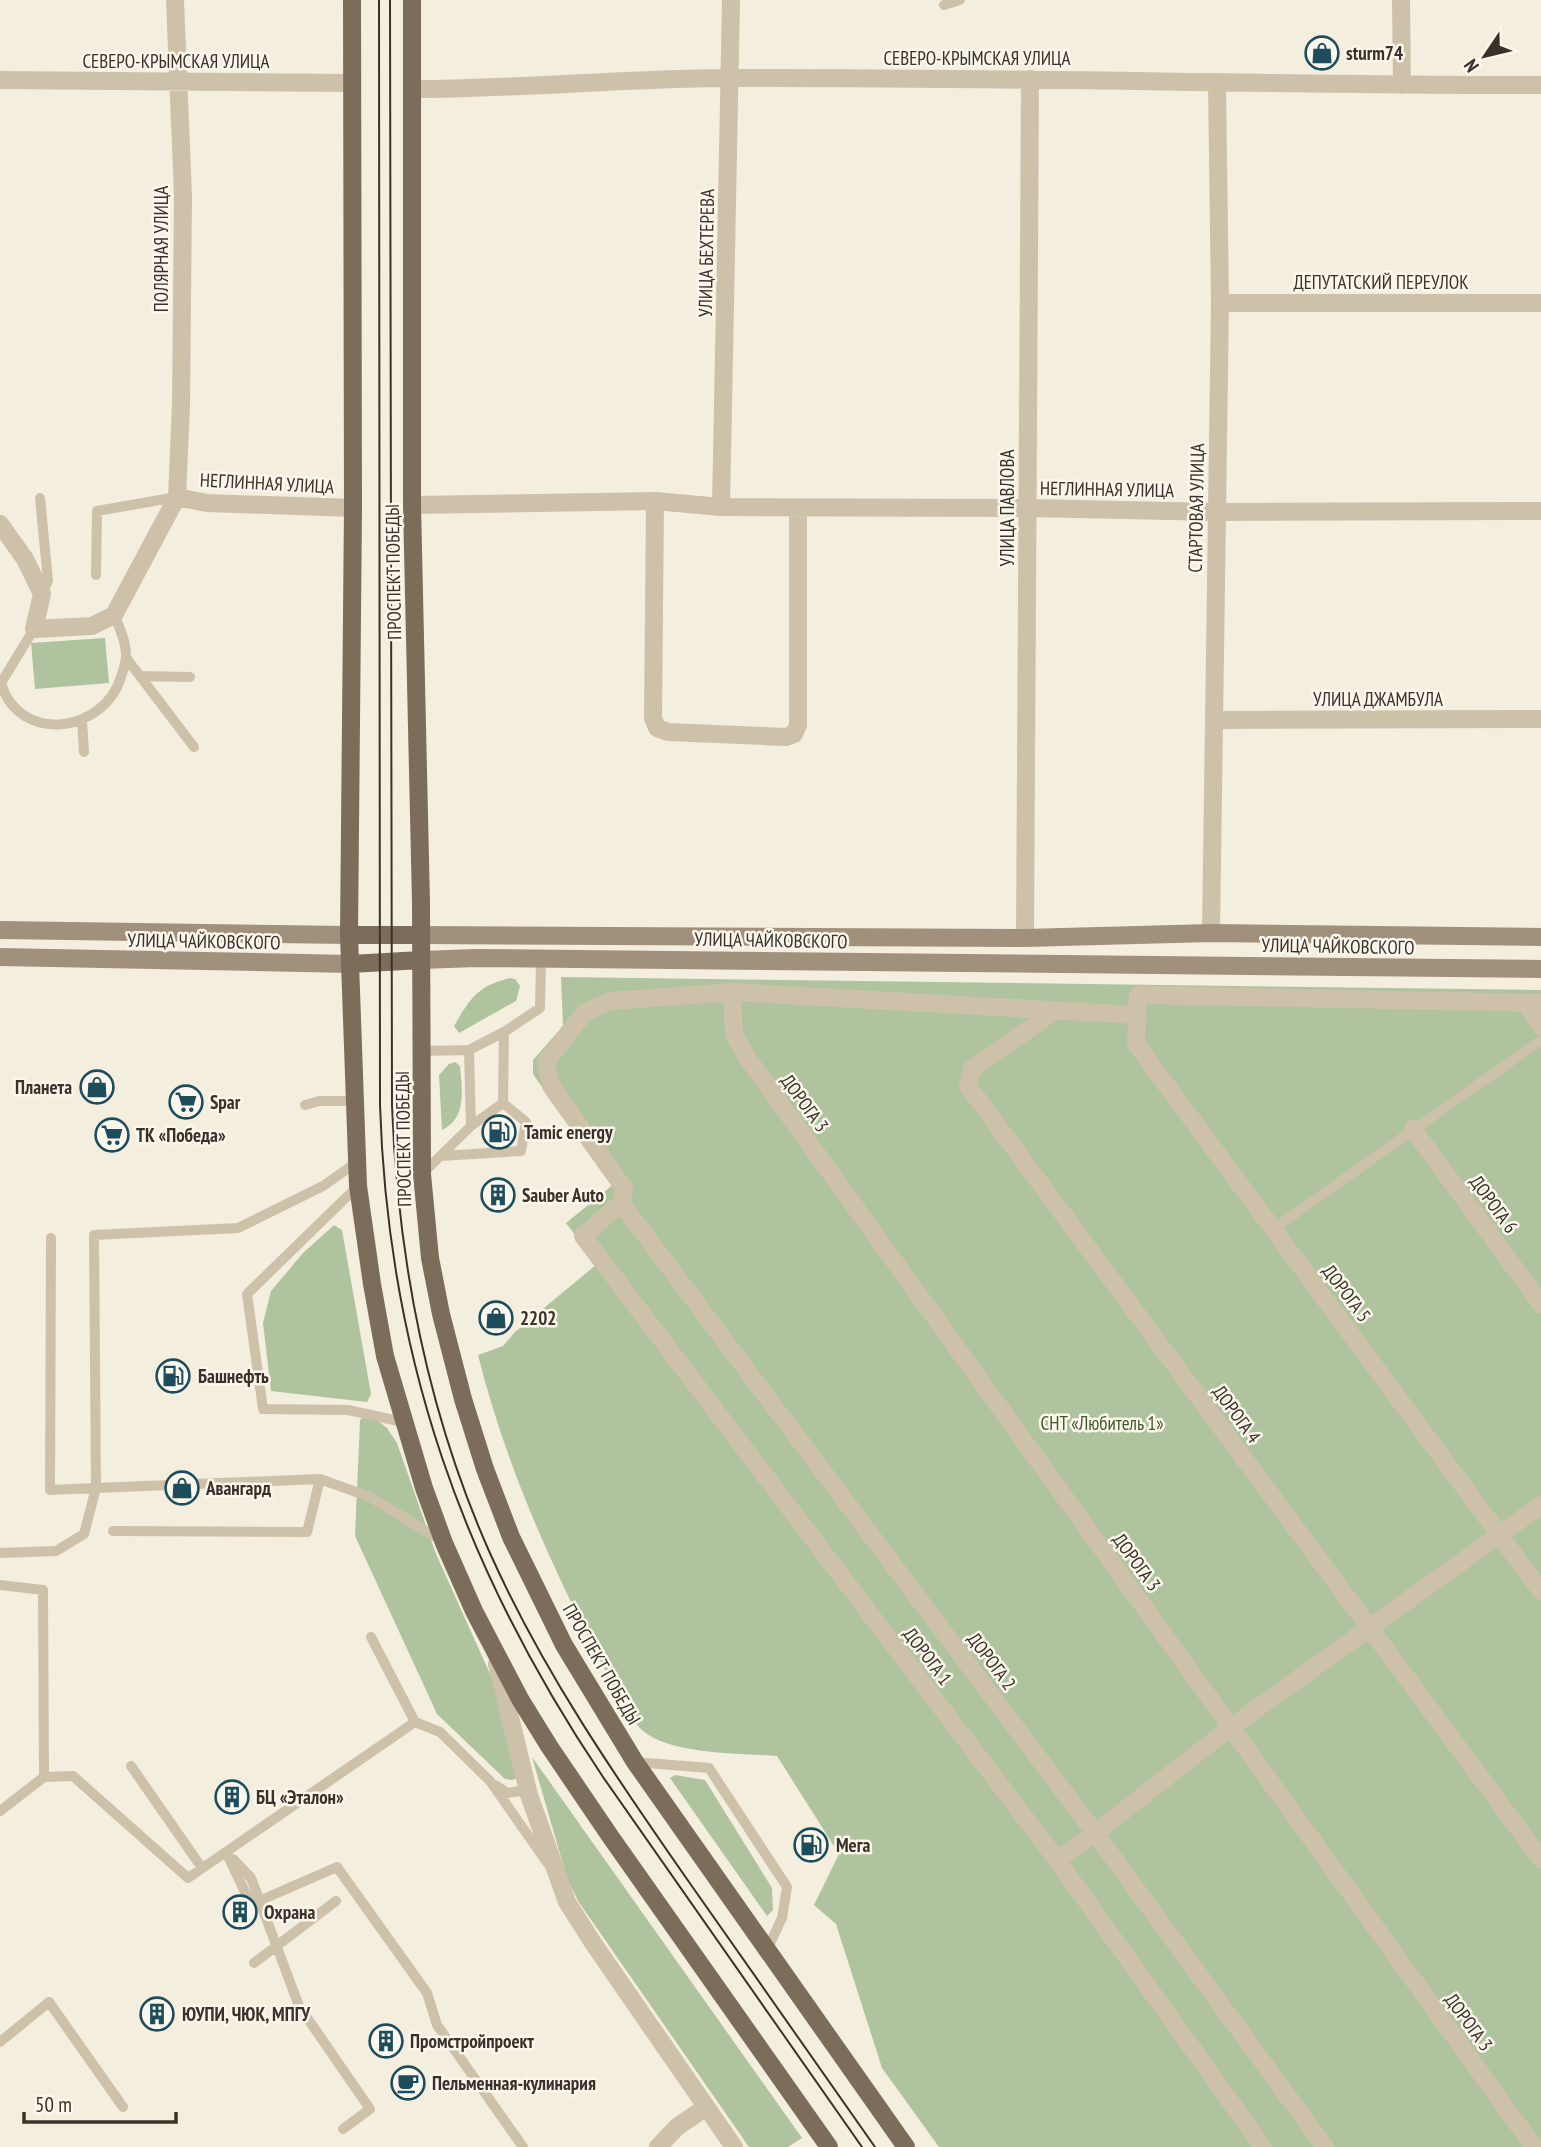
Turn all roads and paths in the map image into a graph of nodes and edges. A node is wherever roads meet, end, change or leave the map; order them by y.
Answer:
1 (175, 0) edge
2 (352, 0) edge
3 (412, 0) edge
4 (731, 0) edge
5 (960, 0) edge
6 (1401, 0) edge
7 (944, 5) dead end
8 (731, 78) junction
9 (1030, 79) junction
10 (0, 80) edge
11 (178, 81) junction
12 (352, 83) junction
13 (1217, 83) junction
14 (1402, 85) junction
15 (1541, 85) edge
16 (412, 89) junction
17 (1220, 303) junction
18 (1541, 303) edge
19 (177, 497) junction
20 (40, 498) dead end
21 (655, 501) junction
22 (412, 505) junction
23 (721, 507) junction
24 (353, 508) junction
25 (798, 508) junction
26 (1028, 508) junction
27 (1541, 511) edge
28 (1217, 512) junction
29 (0, 524) edge
30 (96, 575) dead end
31 (42, 594) junction
32 (114, 615) junction
33 (34, 629) junction
34 (127, 659) junction
35 (141, 676) junction
36 (190, 677) dead end
37 (2, 698) edge
38 (1541, 719) edge
39 (1215, 720) junction
40 (82, 721) junction
41 (194, 747) dead end
42 (84, 752) dead end
43 (0, 930) edge
44 (1210, 933) junction
45 (349, 935) junction
46 (421, 935) junction
47 (1541, 937) edge
48 (1025, 938) junction
49 (0, 957) edge
50 (541, 959) junction
51 (421, 960) junction
52 (351, 964) junction
53 (1541, 969) edge
54 (732, 992) junction
55 (1533, 1003) edge
56 (1053, 1012) junction
57 (1137, 1015) junction
58 (1541, 1026) edge
59 (504, 1032) junction
60 (1541, 1040) edge
61 (469, 1050) junction
62 (422, 1051) junction
63 (354, 1101) junction
64 (503, 1103) junction
65 (305, 1105) dead end
66 (471, 1126) junction
67 (1413, 1129) junction
68 (440, 1156) junction
69 (357, 1162) junction
70 (422, 1174) junction
71 (358, 1186) junction
72 (621, 1203) junction
73 (1273, 1229) junction
74 (51, 1238) dead end
75 (1541, 1304) edge
76 (403, 1422) junction
77 (320, 1479) junction
78 (96, 1488) junction
79 (1541, 1506) edge
80 (113, 1531) dead end
81 (1500, 1535) junction
82 (444, 1543) junction
83 (0, 1553) edge
84 (0, 1585) edge
85 (1541, 1591) edge
86 (1369, 1628) junction
87 (371, 1637) dead end
88 (494, 1650) junction
89 (415, 1722) junction
90 (1231, 1727) junction
91 (635, 1762) junction
92 (131, 1766) dead end
93 (44, 1777) junction
94 (490, 1781) junction
95 (529, 1795) junction
96 (0, 1811) edge
97 (1095, 1833) junction
98 (226, 1852) junction
99 (1541, 1859) edge
100 (1057, 1860) junction
101 (202, 1868) junction
102 (558, 1877) junction
103 (259, 1901) junction
104 (336, 1901) dead end
105 (276, 1946) junction
106 (767, 1950) junction
107 (254, 1963) dead end
108 (0, 2042) edge
109 (123, 2107) dead end
110 (706, 2107) junction
111 (343, 2129) dead end
112 (523, 2147) edge
113 (658, 2147) edge
114 (734, 2147) edge
115 (829, 2147) edge
116 (906, 2147) edge
117 (1263, 2147) edge
118 (1325, 2147) edge
119 (1534, 2147) edge

1 - 11 street, ПОЛЯРНАЯ УЛИЦА
2 - 12 main road, ПРОСПЕКТ ПОБЕДЫ
3 - 16 main road, ПРОСПЕКТ ПОБЕДЫ
4 - 8 street, УЛИЦА БЕХТЕРЕВА
5 - 7 lane
6 - 14 street
8 - 9 street, СЕВЕРО-КРЫМСКАЯ УЛИЦА
8 - 16 street, СЕВЕРО-КРЫМСКАЯ УЛИЦА
8 - 23 street, УЛИЦА БЕХТЕРЕВА
9 - 13 street, СЕВЕРО-КРЫМСКАЯ УЛИЦА
9 - 26 street, УЛИЦА ПАВЛОВА
10 - 11 street, СЕВЕРО-КРЫМСКАЯ УЛИЦА
11 - 12 street, СЕВЕРО-КРЫМСКАЯ УЛИЦА
11 - 19 street, ПОЛЯРНАЯ УЛИЦА
12 - 24 main road, ПРОСПЕКТ ПОБЕДЫ
13 - 14 street, СЕВЕРО-КРЫМСКАЯ УЛИЦА
13 - 17 street, СТАРТОВАЯ УЛИЦА
14 - 15 street, СЕВЕРО-КРЫМСКАЯ УЛИЦА
16 - 22 main road, ПРОСПЕКТ ПОБЕДЫ
17 - 18 street, ДЕПУТАТСКИЙ ПЕРЕУЛОК
17 - 28 street, СТАРТОВАЯ УЛИЦА
19 - 24 street, НЕГЛИННАЯ УЛИЦА
19 - 30 lane
19 - 32 street, НЕГЛИННАЯ УЛИЦА
20 - 31 lane
21 - 22 street, НЕГЛИННАЯ УЛИЦА
21 - 23 street, НЕГЛИННАЯ УЛИЦА
21 - 25 street
22 - 46 main road, ПРОСПЕКТ ПОБЕДЫ
23 - 25 street, НЕГЛИННАЯ УЛИЦА
24 - 45 main road, ПРОСПЕКТ ПОБЕДЫ
25 - 26 street, НЕГЛИННАЯ УЛИЦА
26 - 28 street, НЕГЛИННАЯ УЛИЦА
26 - 48 street, УЛИЦА ПАВЛОВА
27 - 28 street, НЕГЛИННАЯ УЛИЦА
28 - 39 street, СТАРТОВАЯ УЛИЦА
29 - 31 street
31 - 33 street
32 - 33 street
32 - 34 lane
33 - 37 lane
34 - 35 lane
34 - 40 lane
35 - 36 lane
35 - 41 lane
37 - 40 lane
38 - 39 street, УЛИЦА ДЖАМБУЛА
39 - 44 street, СТАРТОВАЯ УЛИЦА
40 - 42 lane
43 - 45 main road, УЛИЦА ЧАЙКОВСКОГО
44 - 47 main road, УЛИЦА ЧАЙКОВСКОГО
44 - 48 main road, УЛИЦА ЧАЙКОВСКОГО
45 - 46 main road, УЛИЦА ЧАЙКОВСКОГО
45 - 52 main road, ПРОСПЕКТ ПОБЕДЫ
46 - 48 main road, УЛИЦА ЧАЙКОВСКОГО
46 - 51 main road, ПРОСПЕКТ ПОБЕДЫ
49 - 52 main road, УЛИЦА ЧАЙКОВСКОГО
50 - 51 main road, УЛИЦА ЧАЙКОВСКОГО
50 - 53 main road, УЛИЦА ЧАЙКОВСКОГО
50 - 59 lane
51 - 52 main road, УЛИЦА ЧАЙКОВСКОГО
51 - 62 main road, ПРОСПЕКТ ПОБЕДЫ
52 - 63 main road, ПРОСПЕКТ ПОБЕДЫ
54 - 56 street
54 - 72 street
54 - 90 street, ДОРОГА 3
55 - 57 street
55 - 58 street
56 - 57 street
56 - 86 street, ДОРОГА 4
57 - 73 street, ДОРОГА 5
59 - 61 lane
59 - 64 lane
60 - 67 lane
61 - 62 lane
61 - 66 lane
62 - 70 main road, ПРОСПЕКТ ПОБЕДЫ
63 - 65 lane
63 - 69 main road, ПРОСПЕКТ ПОБЕДЫ
64 - 66 lane
64 - 68 lane
66 - 68 lane
67 - 73 lane
67 - 75 street, ДОРОГА 6
68 - 70 lane
69 - 71 main road, ПРОСПЕКТ ПОБЕДЫ
69 - 78 lane
70 - 91 main road, ПРОСПЕКТ ПОБЕДЫ
71 - 76 main road, ПРОСПЕКТ ПОБЕДЫ
71 - 76 lane
72 - 97 street, ДОРОГА 2
72 - 100 street, ДОРОГА 1
73 - 81 street, ДОРОГА 5
74 - 78 lane
76 - 82 main road, ПРОСПЕКТ ПОБЕДЫ
77 - 78 lane
77 - 80 lane
77 - 82 lane
78 - 83 lane
79 - 81 street
81 - 85 street, ДОРОГА 5
81 - 86 street
82 - 88 main road, ПРОСПЕКТ ПОБЕДЫ
84 - 93 lane
86 - 90 street
86 - 99 street, ДОРОГА 4
87 - 89 lane
88 - 95 street
88 - 115 main road, ПРОСПЕКТ ПОБЕДЫ
89 - 94 lane
89 - 98 lane
90 - 97 street
90 - 119 street, ДОРОГА 3
91 - 106 main road, ПРОСПЕКТ ПОБЕДЫ
91 - 106 lane
92 - 101 lane
93 - 96 lane
93 - 101 lane
94 - 95 lane
94 - 102 lane
95 - 102 street
97 - 100 street
97 - 118 street, ДОРОГА 2
98 - 101 lane
98 - 103 lane
100 - 117 street, ДОРОГА 1
102 - 110 street
103 - 105 lane
103 - 112 lane
104 - 105 lane
105 - 107 lane
105 - 111 lane
106 - 116 main road, ПРОСПЕКТ ПОБЕДЫ
108 - 109 lane
110 - 113 street
110 - 114 street

